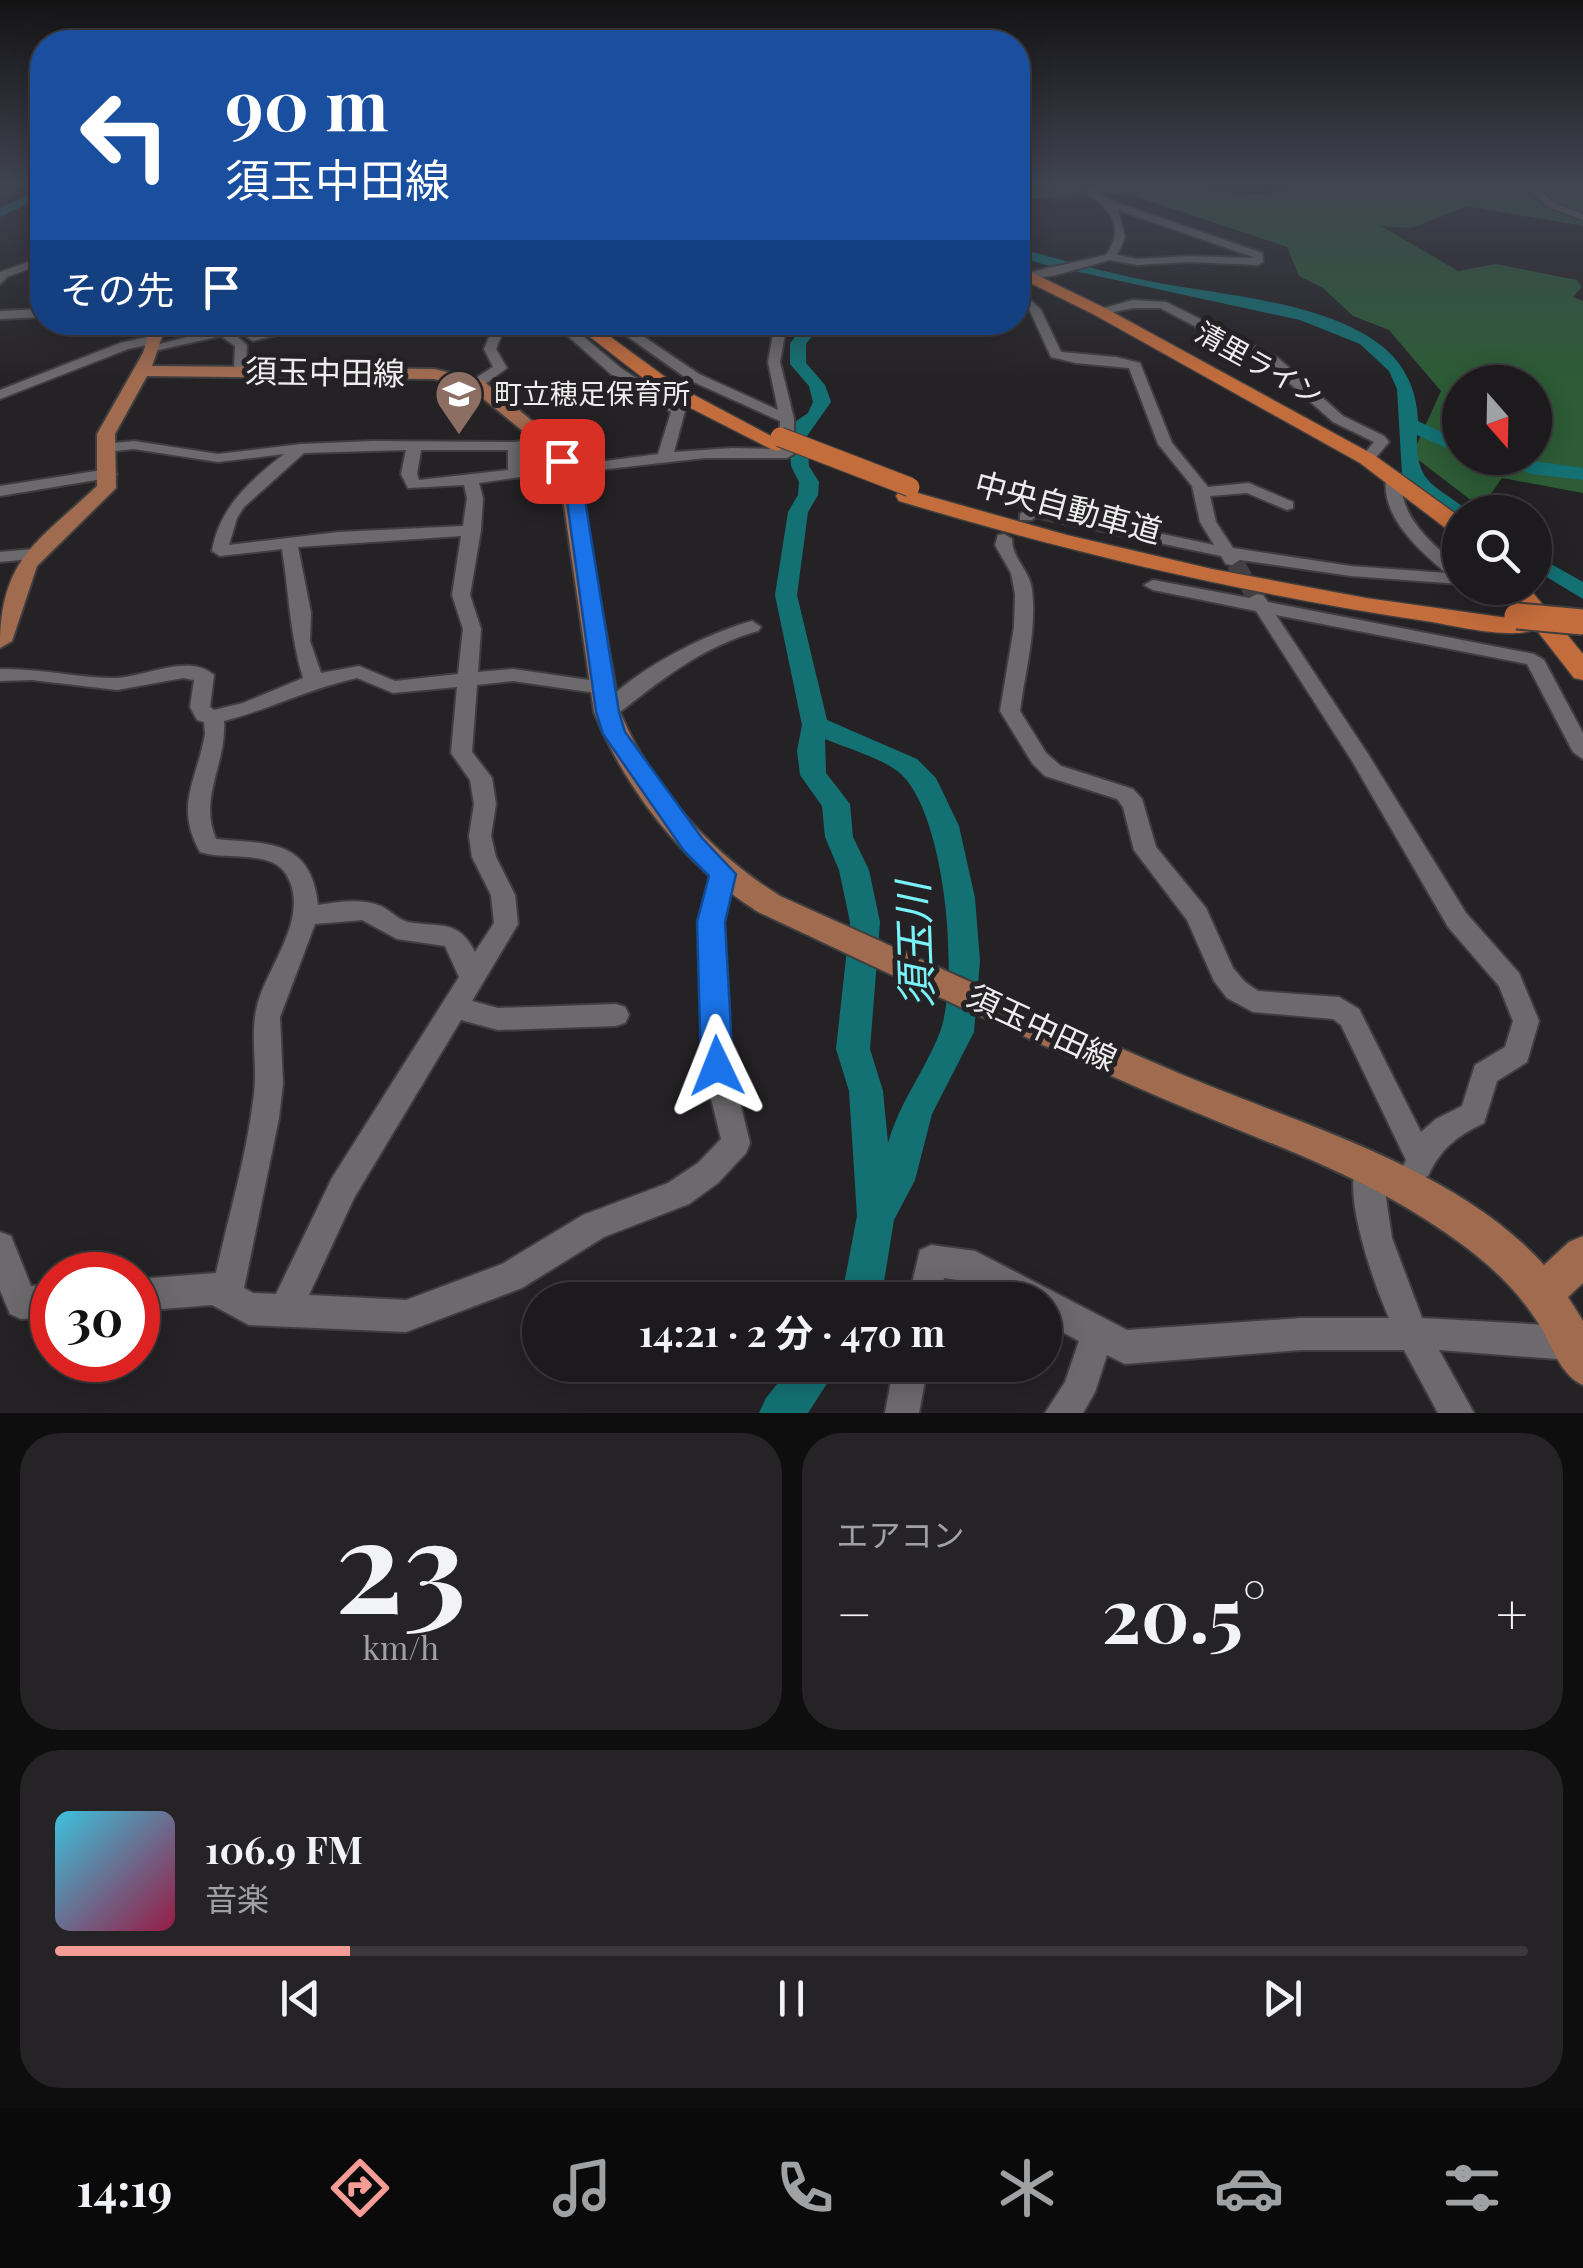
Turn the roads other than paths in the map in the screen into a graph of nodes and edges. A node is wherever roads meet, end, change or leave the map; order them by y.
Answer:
1 (1118, 248) edge
2 (1236, 248) edge
3 (1110, 256) junction
4 (30, 264) edge
5 (1030, 278) edge
6 (0, 282) edge
7 (1030, 284) edge
8 (1030, 300) edge
9 (1098, 311) junction
10 (30, 314) edge
11 (0, 315) edge
12 (228, 335) edge
13 (262, 335) edge
14 (496, 335) edge
15 (573, 335) edge
16 (597, 335) edge
17 (610, 335) edge
18 (632, 335) edge
19 (779, 335) edge
20 (157, 336) edge
21 (236, 342) junction
22 (143, 372) junction
23 (251, 373) junction
24 (476, 384) junction
25 (0, 395) edge
26 (782, 434) junction
27 (546, 441) junction
28 (515, 446) junction
29 (414, 447) junction
30 (104, 448) junction
31 (301, 448) junction
32 (664, 457) junction
33 (1367, 459) junction
34 (568, 472) junction
35 (109, 474) junction
36 (1394, 477) junction
37 (470, 480) junction
38 (0, 491) edge
39 (1201, 492) junction
40 (1287, 505) dead end
41 (1442, 514) edge
42 (1026, 517) dead end
43 (473, 530) junction
44 (1004, 539) dead end
45 (289, 543) junction
46 (34, 554) junction
47 (0, 557) edge
48 (1232, 560) junction
49 (1442, 562) edge
50 (1442, 577) edge
51 (1152, 585) dead end
52 (1260, 603) junction
53 (6, 608) edge
54 (1522, 609) edge
55 (1583, 622) edge
56 (752, 627) dead end
57 (1583, 632) edge
58 (0, 641) edge
59 (1583, 672) edge
60 (0, 675) edge
61 (470, 677) junction
62 (314, 681) junction
63 (603, 688) junction
64 (607, 712) junction
65 (214, 717) junction
66 (1583, 752) edge
67 (723, 874) junction
68 (305, 916) junction
69 (472, 980) junction
70 (456, 1008) junction
71 (616, 1015) dead end
72 (1367, 1171) junction
73 (1415, 1175) junction
74 (0, 1247) edge
75 (1583, 1256) edge
76 (927, 1282) edge
77 (1003, 1282) edge
78 (1544, 1292) junction
79 (160, 1293) edge
80 (227, 1296) junction
81 (30, 1302) edge
82 (284, 1313) junction
83 (1062, 1316) edge
84 (1410, 1335) junction
85 (1097, 1336) junction
86 (1579, 1349) edge
87 (908, 1382) edge
88 (902, 1413) edge
89 (1062, 1413) edge
90 (1457, 1413) edge

1 - 3 street
2 - 3 street
3 - 5 street
4 - 6 street
7 - 9 highway, 清里ライン
8 - 39 street
9 - 33 highway, 清里ライン
9 - 33 street
10 - 11 street
12 - 21 street
13 - 21 street
14 - 24 street
15 - 32 street
16 - 26 highway, 中央自動車道
17 - 26 highway, 中央自動車道
18 - 26 street
19 - 26 street
20 - 22 main road
20 - 25 street
21 - 23 street
22 - 23 main road, 須玉中田線
22 - 30 main road
23 - 24 main road, 須玉中田線
24 - 27 main road, 須玉中田線
26 - 32 street
26 - 54 highway, 中央自動車道
27 - 28 street
27 - 34 main road, 須玉中田線
28 - 29 street
28 - 37 street
29 - 31 street
29 - 37 street
30 - 31 street
30 - 35 main road
31 - 45 street
32 - 34 street
33 - 36 highway, 清里ライン
34 - 63 main road, 須玉中田線
35 - 38 street
35 - 46 main road
36 - 41 highway, 清里ライン
36 - 49 street
37 - 43 street
39 - 40 street
39 - 48 street
42 - 48 street
43 - 45 street
43 - 61 street
44 - 73 street
45 - 62 street
46 - 47 street
46 - 53 main road
48 - 50 street
51 - 52 street
52 - 66 street
52 - 73 street
53 - 58 main road
54 - 55 highway, 中央自動車道, bridge
54 - 57 highway, 中央自動車道
54 - 59 highway
56 - 64 street
60 - 65 street
61 - 62 street
61 - 63 street
61 - 69 street
62 - 65 street
63 - 64 main road, 須玉中田線
64 - 67 main road, 須玉中田線
65 - 68 street
67 - 72 main road, 須玉中田線
67 - 82 street
68 - 69 street
68 - 80 street
69 - 70 street
70 - 71 street
70 - 82 street
72 - 73 main road, 須玉中田線
72 - 84 street
73 - 78 main road, 須玉中田線
74 - 81 street
75 - 78 main road
76 - 77 street
78 - 86 main road, 須玉中田線
79 - 80 street
80 - 82 street
83 - 85 street
84 - 85 street
84 - 86 street
84 - 90 street
85 - 89 street
87 - 88 street

